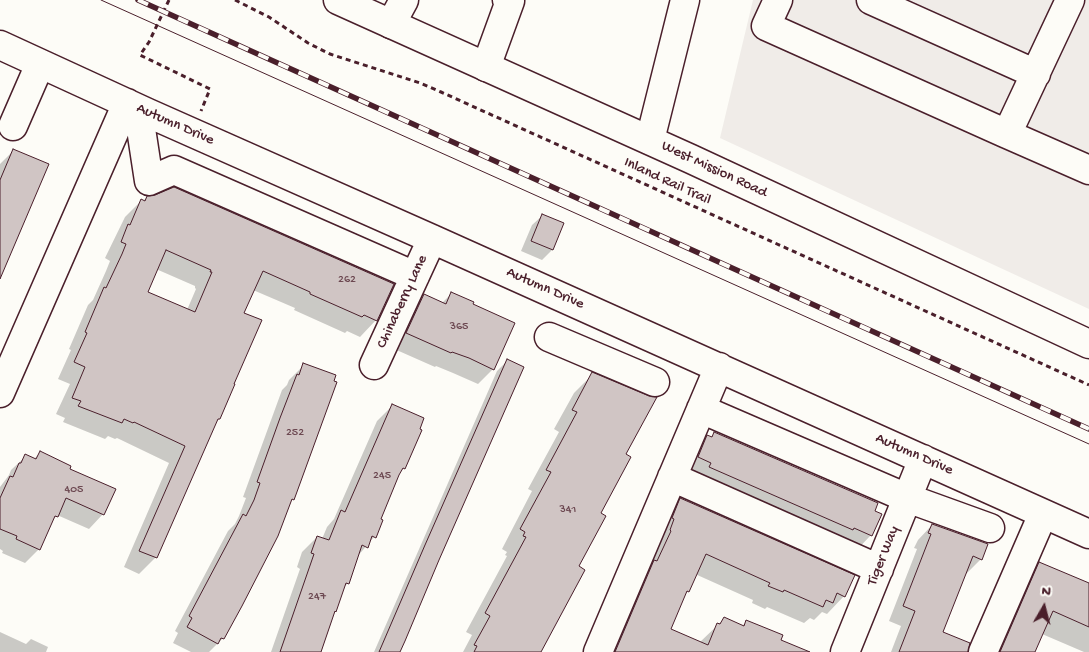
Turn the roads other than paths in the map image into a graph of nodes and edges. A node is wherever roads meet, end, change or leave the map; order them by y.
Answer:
1 (338, 0) edge
2 (404, 0) edge
3 (508, 0) edge
4 (685, 0) edge
5 (778, 0) edge
6 (871, 0) edge
7 (1070, 0) edge
8 (391, 24) junction
9 (0, 45) edge
10 (40, 64) junction
11 (486, 66) junction
12 (1036, 74) junction
13 (133, 106) junction
14 (13, 126) dead end
15 (1007, 134) junction
16 (650, 140) junction
17 (1089, 170) edge
18 (432, 239) junction
19 (415, 276) junction
20 (549, 337) dead end
21 (1089, 344) edge
22 (374, 364) dead end
23 (719, 368) junction
24 (655, 382) dead end
25 (0, 393) edge
26 (701, 409) junction
27 (923, 459) junction
28 (672, 477) junction
29 (907, 498) junction
30 (1043, 514) junction
31 (990, 528) dead end
32 (1089, 534) edge
33 (879, 569) junction
34 (598, 652) edge
35 (845, 652) edge
36 (983, 652) edge

1 - 8 street, West Mission Road
2 - 8 street
3 - 11 street
4 - 16 street
5 - 15 street
6 - 12 street
7 - 12 street
8 - 11 street, West Mission Road
9 - 10 street, Autumn Drive
10 - 13 street, Autumn Drive
10 - 14 street
11 - 16 street, West Mission Road
12 - 15 street
13 - 18 street, Autumn Drive
13 - 19 street
13 - 25 street
15 - 17 street
16 - 21 street, West Mission Road
18 - 19 street, Chinaberry Lane
18 - 23 street, Autumn Drive
19 - 22 street, Chinaberry Lane
20 - 24 street
23 - 26 street
23 - 27 street, Autumn Drive
26 - 28 street
26 - 29 street
27 - 29 street, Tiger Way
27 - 30 street, Autumn Drive
28 - 33 street
28 - 34 street
29 - 31 street
29 - 33 street, Tiger Way
30 - 32 street, Autumn Drive
30 - 36 street
33 - 35 street, Tiger Way

